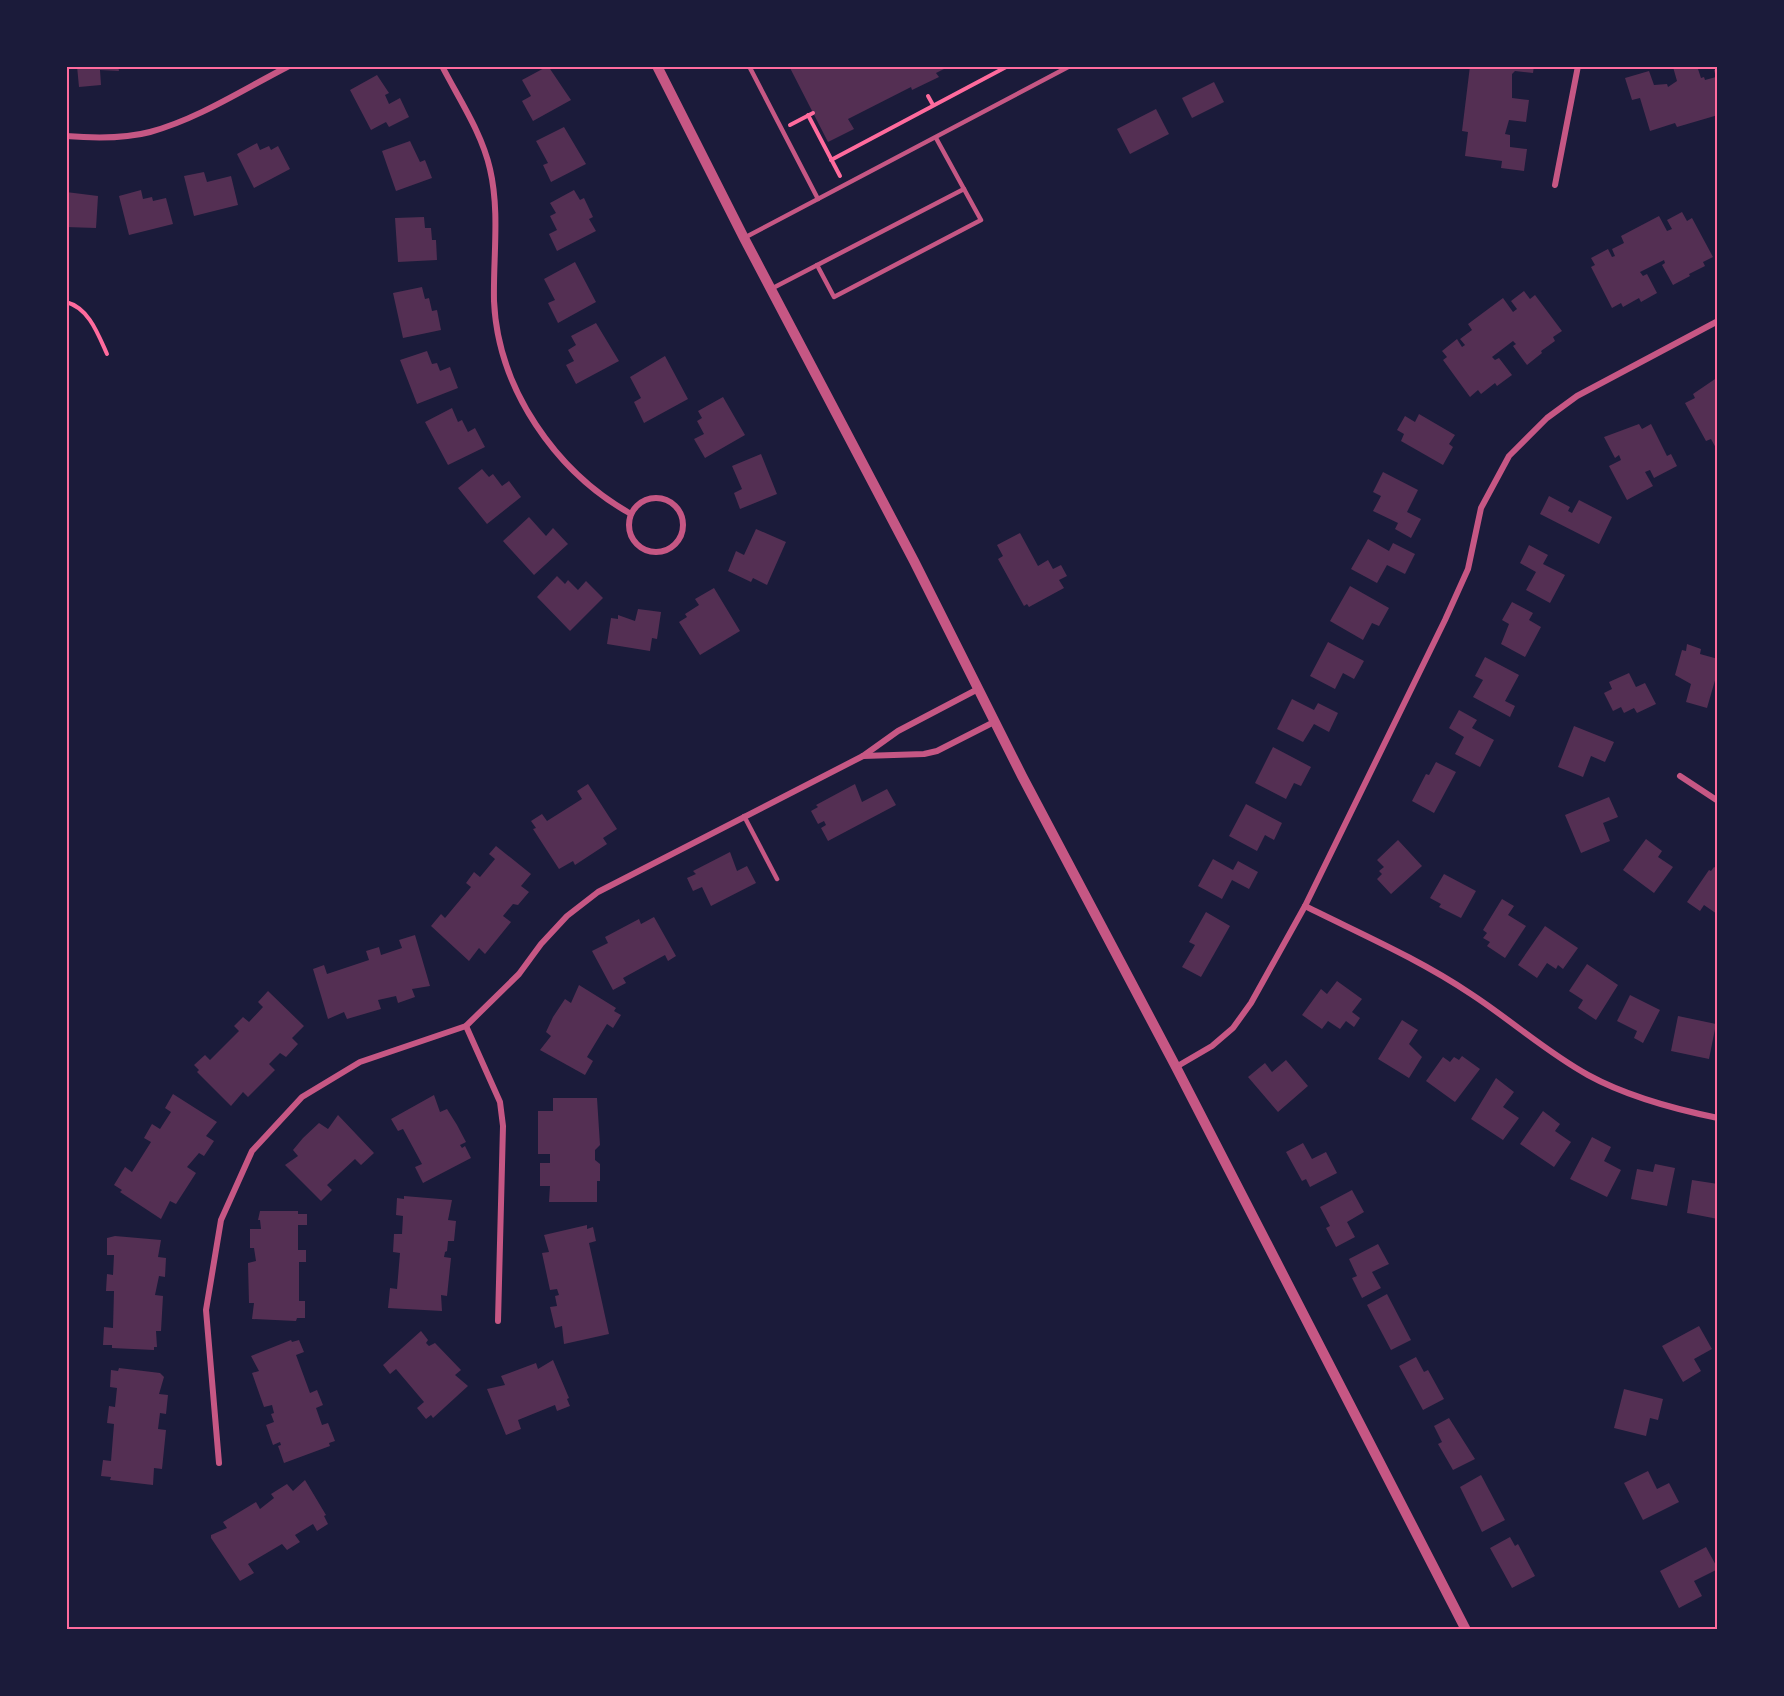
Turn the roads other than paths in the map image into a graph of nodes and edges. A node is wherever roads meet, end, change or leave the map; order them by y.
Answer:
1 (289, 66) edge
2 (442, 66) edge
3 (658, 66) edge
4 (749, 66) edge
5 (1070, 66) edge
6 (1578, 66) edge
7 (66, 136) edge
8 (936, 138) junction
9 (1555, 185) dead end
10 (964, 189) junction
11 (818, 199) junction
12 (744, 238) junction
13 (817, 265) junction
14 (771, 289) junction
15 (1718, 321) edge
16 (631, 514) junction
17 (978, 688) junction
18 (994, 722) junction
19 (863, 756) junction
20 (1680, 776) dead end
21 (1718, 801) edge
22 (744, 816) junction
23 (777, 879) dead end
24 (1305, 906) junction
25 (466, 1026) junction
26 (1176, 1067) junction
27 (1718, 1118) edge
28 (498, 1322) dead end
29 (219, 1463) dead end
30 (1466, 1630) edge

1 - 7 street
2 - 16 street
3 - 12 street
4 - 11 lane
5 - 8 lane
6 - 9 street
8 - 10 lane
8 - 11 lane
10 - 13 lane
10 - 13 lane
11 - 12 lane
12 - 14 street
13 - 14 lane
14 - 17 street
15 - 24 street
16 - 16 street
17 - 18 street
17 - 19 street
18 - 19 street
18 - 26 street
19 - 22 street
20 - 21 street
22 - 23 lane
22 - 25 street
24 - 26 street
24 - 27 street
25 - 28 street
25 - 29 street
26 - 30 street

